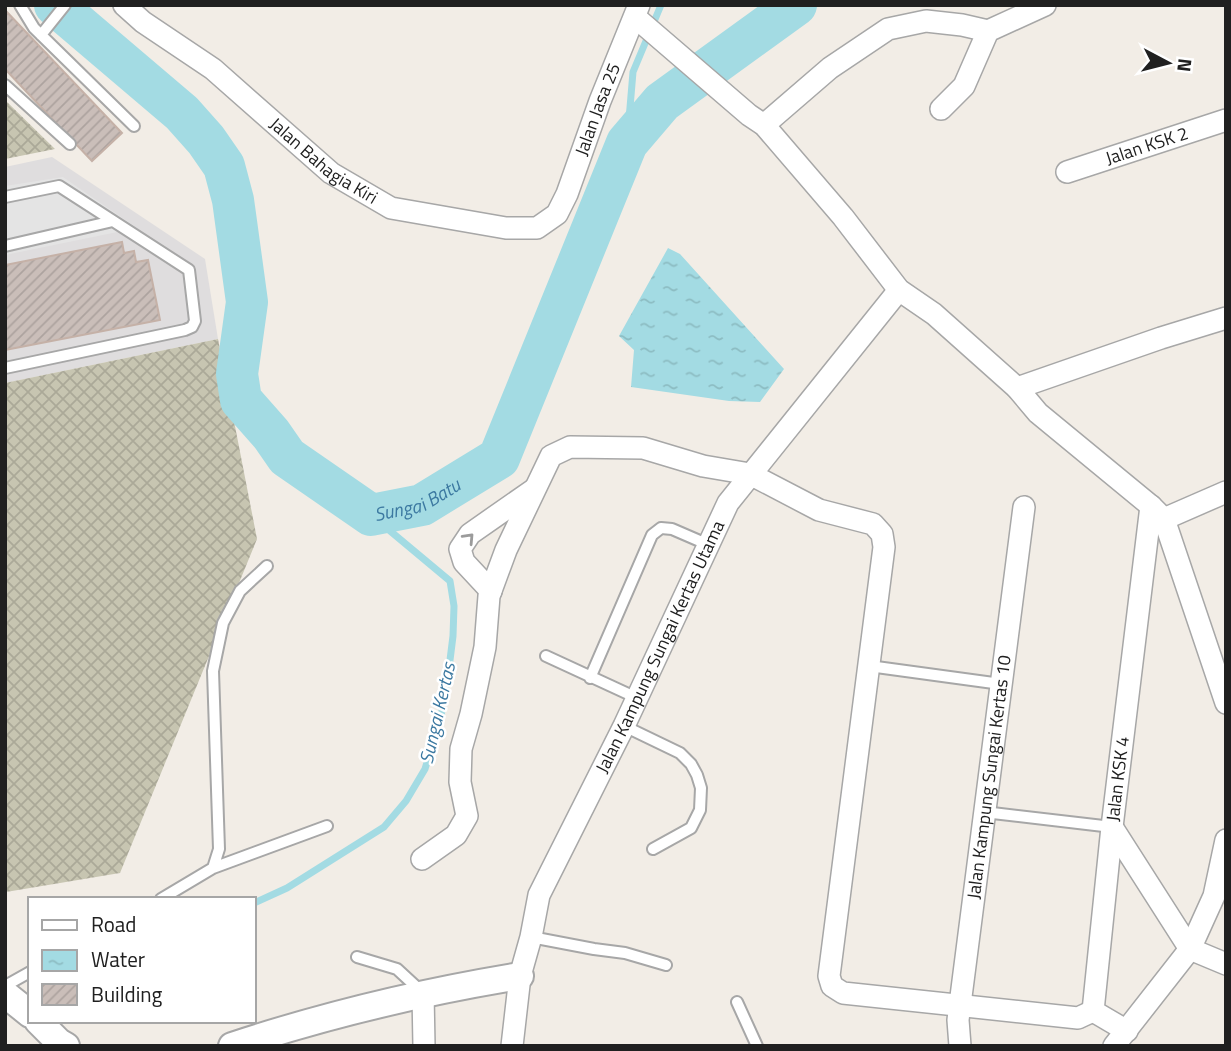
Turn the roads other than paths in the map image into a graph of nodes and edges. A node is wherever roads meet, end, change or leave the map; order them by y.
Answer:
1 (20, 5) edge
2 (65, 5) edge
3 (1045, 5) edge
4 (124, 6) edge
5 (640, 16) edge
6 (988, 31) junction
7 (41, 36) junction
8 (5, 85) edge
9 (941, 109) dead end
10 (757, 120) junction
11 (1226, 120) edge
12 (134, 126) dead end
13 (70, 144) dead end
14 (1067, 172) dead end
15 (5, 197) edge
16 (557, 214) joint
17 (113, 221) junction
18 (5, 246) edge
19 (899, 290) junction
20 (1226, 318) edge
21 (5, 368) edge
22 (1017, 388) junction
23 (750, 474) junction
24 (535, 488) junction
25 (1226, 492) edge
26 (1024, 507) dead end
27 (1157, 513) junction
28 (709, 545) junction
29 (267, 566) dead end
30 (491, 591) junction
31 (547, 656) dead end
32 (869, 666) junction
33 (590, 678) junction
34 (1001, 684) junction
35 (637, 698) junction
36 (1226, 703) edge
37 (624, 726) junction
38 (984, 812) junction
39 (327, 826) dead end
40 (1112, 827) junction
41 (1226, 840) edge
42 (653, 849) dead end
43 (422, 859) dead end
44 (214, 868) junction
45 (165, 897) edge
46 (531, 937) junction
47 (1190, 949) junction
48 (357, 957) dead end
49 (1226, 964) edge
50 (666, 965) dead end
51 (28, 974) edge
52 (520, 976) junction
53 (7, 992) edge
54 (423, 993) junction
55 (737, 1002) dead end
56 (960, 1004) junction
57 (1093, 1011) junction
58 (28, 1012) edge
59 (39, 1023) edge
60 (1121, 1038) edge
61 (66, 1046) edge
62 (232, 1046) edge
63 (424, 1046) edge
64 (512, 1046) edge
65 (757, 1046) edge
66 (960, 1046) edge

1 - 7 lane
2 - 7 lane
3 - 6 street
4 - 16 street, Jalan Bahagia Kiri
5 - 10 street
5 - 16 street, Jalan Jasa 25
6 - 9 street
6 - 10 street
7 - 12 lane
8 - 13 lane
10 - 19 street
11 - 14 street, Jalan KSK 2
15 - 17 lane
17 - 18 lane
17 - 21 lane
19 - 22 street
19 - 23 street, Jalan Kampung Sungai Kertas Utama
20 - 22 street
22 - 27 street
23 - 24 street
23 - 28 street, Jalan Kampung Sungai Kertas Utama
23 - 32 street
24 - 30 street
30 -> 24 street
25 - 27 street
26 - 34 street, Jalan Kampung Sungai Kertas 10
27 - 36 street
27 - 40 street, Jalan KSK 4
28 - 33 lane
28 - 35 street, Jalan Kampung Sungai Kertas Utama
29 - 44 lane
30 - 43 street
31 - 33 lane
32 - 34 lane
32 - 56 street
33 - 35 lane
34 - 38 street, Jalan Kampung Sungai Kertas 10
35 - 37 street, Jalan Kampung Sungai Kertas Utama
37 - 42 lane
37 - 46 street, Jalan Kampung Sungai Kertas Utama
38 - 40 lane
38 - 56 street, Jalan Kampung Sungai Kertas 10
39 - 44 lane
40 - 47 street
40 - 57 street, Jalan KSK 4
41 - 47 street
44 - 45 lane
46 - 50 lane
46 - 52 street, Jalan Kampung Sungai Kertas Utama
47 - 49 street
47 - 60 street
48 - 54 lane
51 - 53 lane
52 - 54 street
52 - 64 street, Jalan Kampung Sungai Kertas Utama
53 - 58 street
54 - 62 street
54 - 63 street
55 - 65 lane
56 - 57 street
56 - 66 street, Jalan Kampung Sungai Kertas 10
57 - 60 street
59 - 61 street

